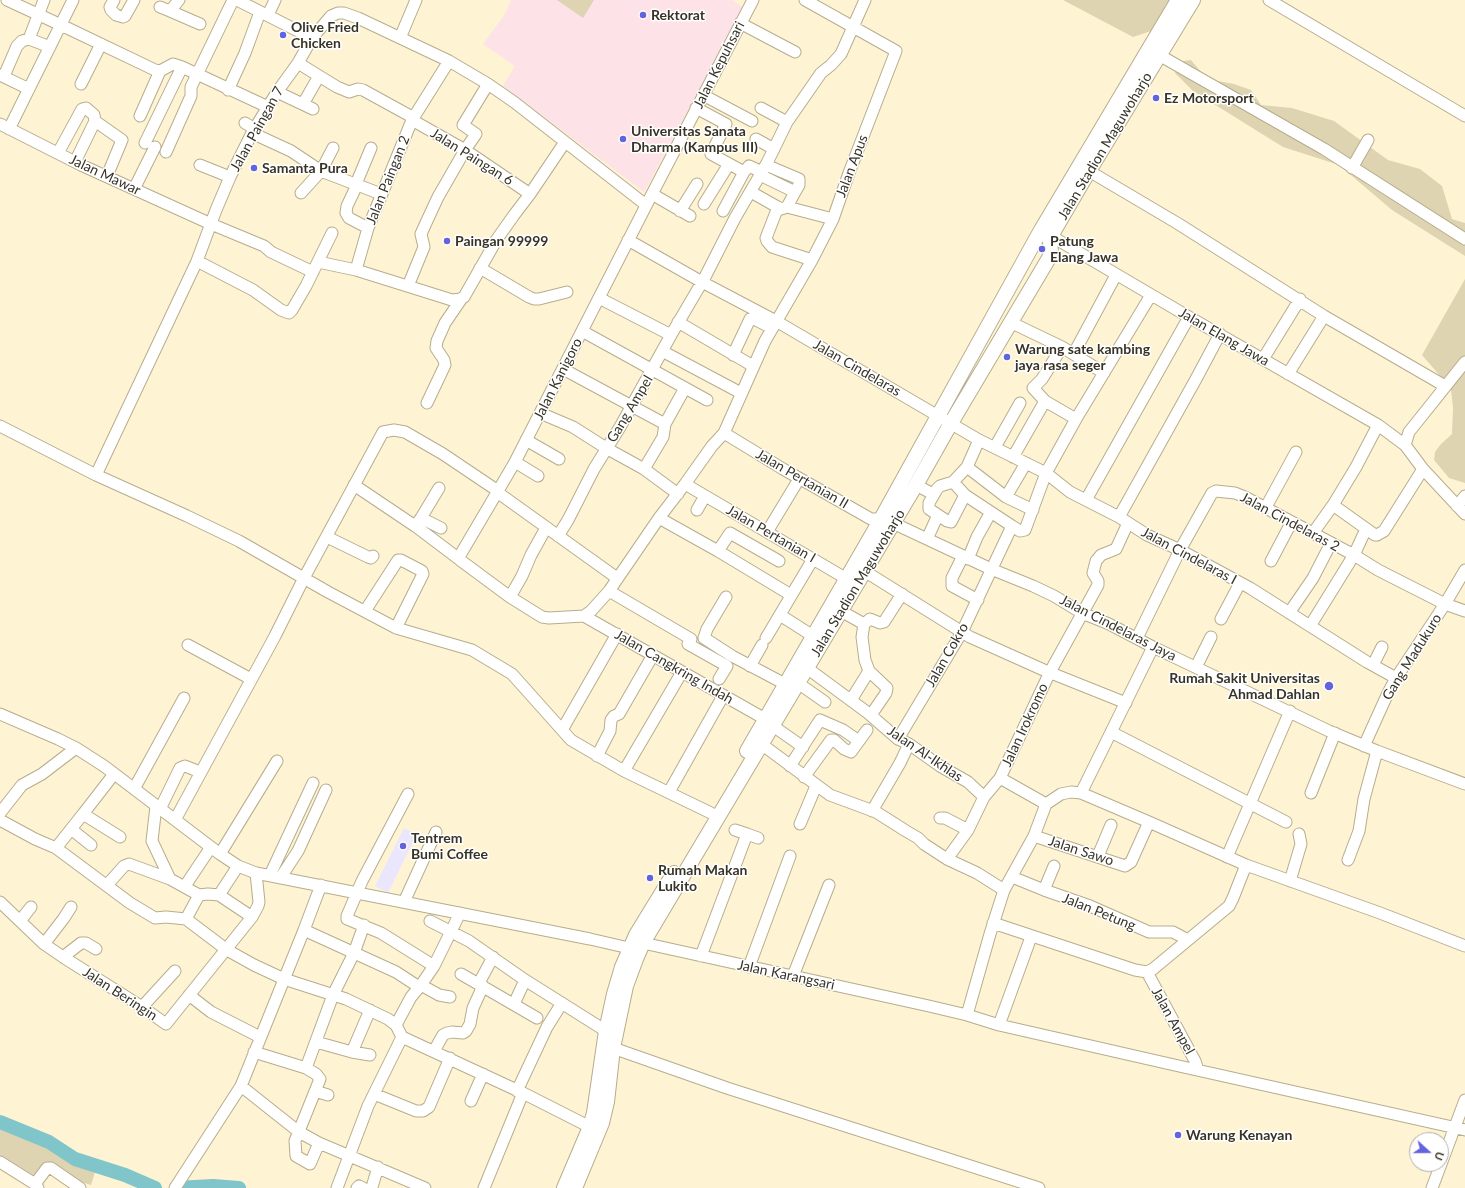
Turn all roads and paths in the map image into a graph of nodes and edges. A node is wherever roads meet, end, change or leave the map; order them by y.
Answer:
1 (7, 0) edge
2 (44, 0) edge
3 (73, 0) edge
4 (114, 0) edge
5 (134, 0) edge
6 (179, 0) edge
7 (233, 0) edge
8 (237, 0) edge
9 (275, 0) edge
10 (416, 0) edge
11 (752, 0) edge
12 (805, 0) edge
13 (865, 0) edge
14 (1178, 0) edge
15 (1193, 0) edge
16 (1270, 0) edge
17 (39, 14) junction
18 (264, 14) junction
19 (1173, 20) junction
20 (740, 23) junction
21 (200, 24) dead end
22 (62, 25) junction
23 (853, 26) junction
24 (312, 38) junction
25 (400, 38) junction
26 (29, 39) junction
27 (101, 44) junction
28 (50, 47) junction
29 (795, 52) dead end
30 (1159, 55) junction
31 (449, 61) junction
32 (298, 63) junction
33 (182, 67) junction
34 (160, 71) junction
35 (197, 74) junction
36 (2, 76) edge
37 (319, 76) junction
38 (80, 84) dead end
39 (488, 84) junction
40 (29, 89) junction
41 (228, 90) junction
42 (277, 92) junction
43 (703, 95) junction
44 (303, 104) junction
45 (268, 107) junction
46 (696, 108) junction
47 (761, 108) dead end
48 (313, 109) dead end
49 (140, 116) dead end
50 (1465, 116) edge
51 (413, 119) junction
52 (95, 121) junction
53 (752, 121) dead end
54 (787, 122) junction
55 (5, 127) edge
56 (251, 128) junction
57 (756, 139) dead end
58 (1368, 140) dead end
59 (565, 142) junction
60 (333, 148) dead end
61 (371, 148) dead end
62 (774, 149) junction
63 (465, 150) junction
64 (166, 152) dead end
65 (58, 153) junction
66 (75, 162) junction
67 (728, 164) junction
68 (200, 165) dead end
69 (1352, 168) junction
70 (321, 171) junction
71 (763, 171) junction
72 (1089, 171) junction
73 (744, 172) junction
74 (107, 176) junction
75 (230, 178) junction
76 (697, 184) dead end
77 (356, 185) junction
78 (134, 188) junction
79 (751, 192) junction
80 (301, 193) dead end
81 (381, 194) junction
82 (530, 194) junction
83 (652, 194) junction
84 (704, 204) dead end
85 (646, 205) junction
86 (782, 207) junction
87 (724, 211) dead end
88 (833, 219) junction
89 (211, 224) junction
90 (368, 228) junction
91 (332, 233) dead end
92 (1046, 233) junction
93 (1465, 239) edge
94 (628, 240) junction
95 (1028, 254) junction
96 (812, 260) junction
97 (197, 261) junction
98 (318, 262) junction
99 (1045, 264) junction
100 (480, 268) junction
101 (356, 270) junction
102 (313, 272) junction
103 (1116, 275) junction
104 (702, 282) junction
105 (408, 286) junction
106 (567, 292) dead end
107 (1151, 295) junction
108 (463, 298) junction
109 (600, 298) junction
110 (1300, 299) junction
111 (1324, 316) junction
112 (1189, 317) junction
113 (678, 322) junction
114 (1010, 322) junction
115 (774, 324) junction
116 (582, 331) junction
117 (1220, 334) junction
118 (671, 335) junction
119 (1062, 347) junction
120 (662, 351) junction
121 (1074, 353) junction
122 (733, 355) junction
123 (1263, 360) junction
124 (1465, 362) edge
125 (753, 366) junction
126 (563, 369) junction
127 (653, 370) junction
128 (1104, 373) junction
129 (1288, 374) junction
130 (1445, 386) junction
131 (685, 388) junction
132 (741, 393) junction
133 (707, 400) dead end
134 (1045, 401) junction
135 (426, 403) dead end
136 (1020, 403) dead end
137 (632, 406) junction
138 (540, 413) junction
139 (938, 415) junction
140 (1076, 419) junction
141 (951, 423) junction
142 (665, 424) junction
143 (0, 426) edge
144 (1382, 428) junction
145 (1409, 432) junction
146 (724, 433) junction
147 (526, 440) junction
148 (979, 440) junction
149 (1405, 445) junction
150 (995, 447) junction
151 (606, 448) junction
152 (1296, 452) dead end
153 (1013, 457) junction
154 (559, 460) dead end
155 (515, 462) junction
156 (1026, 463) junction
157 (967, 467) junction
158 (644, 469) junction
159 (1423, 469) junction
160 (1046, 473) junction
161 (96, 475) junction
162 (538, 476) dead end
163 (799, 478) junction
164 (953, 482) junction
165 (686, 484) junction
166 (354, 485) junction
167 (916, 485) junction
168 (439, 488) dead end
169 (497, 492) junction
170 (678, 494) junction
171 (933, 494) junction
172 (705, 496) junction
173 (966, 496) junction
174 (1465, 496) edge
175 (1006, 497) junction
176 (1086, 500) junction
177 (1333, 505) junction
178 (1266, 507) junction
179 (697, 510) dead end
180 (1034, 510) junction
181 (1461, 510) edge
182 (991, 512) junction
183 (938, 516) junction
184 (659, 518) junction
185 (1123, 520) junction
186 (418, 521) junction
187 (887, 521) junction
188 (1294, 523) junction
189 (1012, 526) junction
190 (441, 528) dead end
191 (546, 528) junction
192 (1366, 529) junction
193 (767, 532) junction
194 (1313, 533) junction
195 (558, 536) junction
196 (327, 537) junction
197 (927, 539) junction
198 (1331, 543) junction
199 (1180, 550) junction
200 (718, 551) junction
201 (1354, 555) junction
202 (373, 556) dead end
203 (966, 557) junction
204 (813, 558) junction
205 (459, 560) junction
206 (780, 561) dead end
207 (1270, 561) dead end
208 (860, 568) junction
209 (991, 569) junction
210 (1465, 570) edge
211 (304, 578) junction
212 (617, 578) junction
213 (852, 582) junction
214 (1240, 583) junction
215 (610, 591) junction
216 (902, 594) junction
217 (791, 595) junction
218 (510, 597) junction
219 (726, 597) dead end
220 (978, 600) junction
221 (1445, 604) junction
222 (365, 611) junction
223 (841, 611) junction
224 (1465, 611) edge
225 (1082, 613) junction
226 (1289, 614) junction
227 (780, 615) junction
228 (584, 616) junction
229 (1222, 619) dead end
230 (864, 624) junction
231 (1310, 626) junction
232 (396, 628) junction
233 (962, 632) junction
234 (616, 634) junction
235 (813, 636) junction
236 (1211, 637) dead end
237 (1137, 638) junction
238 (188, 645) dead end
239 (1154, 647) junction
240 (1382, 647) dead end
241 (653, 655) junction
242 (732, 656) junction
243 (1373, 665) junction
244 (727, 666) junction
245 (750, 666) junction
246 (1196, 667) junction
247 (808, 668) junction
248 (869, 671) junction
249 (682, 672) junction
250 (1050, 672) junction
251 (1396, 678) junction
252 (251, 679) junction
253 (719, 679) dead end
254 (792, 684) junction
255 (723, 696) junction
256 (184, 698) dead end
257 (851, 700) junction
258 (825, 702) dead end
259 (1126, 703) junction
260 (1290, 711) junction
261 (0, 714) edge
262 (870, 715) junction
263 (769, 722) junction
264 (562, 730) junction
265 (867, 730) dead end
266 (1111, 732) junction
267 (1334, 733) junction
268 (898, 738) junction
269 (758, 741) junction
270 (859, 741) junction
271 (909, 744) junction
272 (1364, 746) junction
273 (803, 747) junction
274 (76, 748) junction
275 (1377, 751) junction
276 (597, 756) junction
277 (277, 761) dead end
278 (790, 766) junction
279 (624, 771) junction
280 (200, 772) junction
281 (114, 774) junction
282 (804, 777) junction
283 (1000, 778) junction
284 (313, 783) dead end
285 (1465, 784) edge
286 (816, 786) junction
287 (134, 789) junction
288 (326, 790) dead end
289 (669, 792) junction
290 (1081, 793) junction
291 (1311, 793) dead end
292 (408, 794) dead end
293 (984, 797) junction
294 (1046, 804) junction
295 (1249, 804) junction
296 (158, 807) junction
297 (872, 810) junction
298 (0, 813) edge
299 (711, 813) junction
300 (83, 814) junction
301 (940, 818) dead end
302 (0, 820) edge
303 (175, 820) junction
304 (1149, 822) junction
305 (1286, 822) dead end
306 (800, 824) dead end
307 (1111, 825) dead end
308 (71, 829) junction
309 (735, 830) dead end
310 (968, 830) junction
311 (436, 832) dead end
312 (747, 834) junction
313 (1299, 834) dead end
314 (1034, 836) junction
315 (120, 837) dead end
316 (758, 838) dead end
317 (91, 845) dead end
318 (56, 848) junction
319 (216, 851) junction
320 (790, 856) dead end
321 (1098, 856) junction
322 (1227, 857) junction
323 (947, 859) junction
324 (1348, 860) dead end
325 (238, 866) junction
326 (1054, 866) dead end
327 (1246, 866) junction
328 (256, 873) junction
329 (275, 876) junction
330 (1012, 877) junction
331 (170, 879) junction
332 (1290, 881) junction
333 (108, 885) junction
334 (321, 885) junction
335 (185, 886) junction
336 (829, 886) dead end
337 (1004, 890) junction
338 (1044, 890) junction
339 (357, 892) junction
340 (198, 895) junction
341 (219, 895) junction
342 (0, 902) edge
343 (404, 902) junction
344 (30, 907) dead end
345 (71, 907) dead end
346 (657, 910) junction
347 (460, 913) junction
348 (252, 917) junction
349 (186, 919) junction
350 (430, 921) dead end
351 (20, 922) junction
352 (993, 923) junction
353 (364, 925) junction
354 (304, 930) junction
355 (451, 932) junction
356 (1031, 937) junction
357 (1188, 940) junction
358 (643, 943) junction
359 (44, 944) junction
360 (1465, 946) edge
361 (629, 948) junction
362 (96, 949) dead end
363 (227, 950) junction
364 (354, 953) junction
365 (701, 956) junction
366 (63, 957) junction
367 (493, 958) junction
368 (434, 966) junction
369 (749, 967) junction
370 (175, 971) dead end
371 (1147, 972) junction
372 (461, 974) dead end
373 (793, 976) junction
374 (284, 979) junction
375 (525, 980) junction
376 (481, 984) junction
377 (622, 984) junction
378 (420, 986) junction
379 (189, 995) junction
380 (333, 995) junction
381 (450, 997) dead end
382 (562, 1003) junction
383 (514, 1004) junction
384 (142, 1007) junction
385 (370, 1010) junction
386 (967, 1015) junction
387 (537, 1018) dead end
388 (396, 1025) junction
389 (999, 1025) junction
390 (606, 1031) junction
391 (260, 1037) junction
392 (402, 1037) junction
393 (316, 1042) junction
394 (613, 1048) junction
395 (434, 1051) junction
396 (254, 1052) junction
397 (352, 1052) junction
398 (370, 1055) dead end
399 (450, 1058) junction
400 (306, 1068) junction
401 (1198, 1070) junction
402 (483, 1074) junction
403 (241, 1086) junction
404 (315, 1091) junction
405 (520, 1092) junction
406 (374, 1094) junction
407 (328, 1096) dead end
408 (1465, 1100) edge
409 (471, 1101) dead end
410 (590, 1127) junction
411 (1460, 1129) edge
412 (299, 1132) junction
413 (320, 1143) junction
414 (1449, 1149) edge
415 (350, 1156) junction
416 (0, 1162) edge
417 (378, 1167) junction
418 (1438, 1172) edge
419 (408, 1185) edge
420 (37, 1186) edge
421 (175, 1187) edge
422 (367, 1187) edge
423 (80, 1188) edge
424 (337, 1188) edge
425 (358, 1188) edge
426 (425, 1188) edge
427 (484, 1188) edge
428 (564, 1188) edge
429 (575, 1188) edge
430 (1039, 1188) edge
431 (1432, 1188) edge

1 - 17 street
2 - 17 street
3 - 22 street
4 - 5 street
6 - 21 street
7 - 35 street
8 - 18 street
9 - 18 street
10 - 25 street
11 - 20 street, Jalan Kepuhsari
12 - 23 street
13 - 23 street, Gang Ampel
14 - 19 main road, Jalan Stadion Maguwoharjo
15 - 19 main road, Jalan Stadion Maguwoharjo
16 - 50 street
17 - 22 street
17 - 26 street
18 - 24 street
18 - 41 street
19 - 30 main road, Jalan Stadion Maguwoharjo
19 - 92 main road, Jalan Stadion Maguwoharjo
20 - 29 street
20 - 43 street, Jalan Kepuhsari
22 - 27 street
22 - 28 street
23 - 54 street, Gang Ampel
23 - 88 street, Jalan Apus
24 - 25 street, Jalan Paingan 7
24 - 32 street, Jalan Paingan 7
25 - 31 street
26 - 28 street
26 - 36 street
27 - 34 street
27 - 38 street
28 - 40 street
30 - 69 street
30 - 72 main road, Jalan Stadion Maguwoharjo
31 - 39 street
31 - 51 street, Jalan Paingan 2
32 - 37 street, Jalan Paingan 6
32 - 42 street, Jalan Paingan 7
33 - 34 street
33 - 35 street
33 - 78 street
34 - 49 street
35 - 41 street
35 - 64 street
36 - 40 street
37 - 44 street
37 - 51 street, Jalan Paingan 6
39 - 59 street
39 - 63 street
40 - 55 street
41 - 45 street
42 - 44 street
42 - 45 street, Jalan Paingan 7
43 - 46 street, Jalan Kepuhsari
43 - 53 street
44 - 48 street
45 - 56 street, Jalan Paingan 7
46 - 67 street
46 - 83 street, Jalan Kepuhsari
47 - 54 street
51 - 63 street, Jalan Paingan 6
51 - 81 street, Jalan Paingan 2
52 - 65 street
52 - 66 street
52 - 74 street
54 - 62 street, Gang Ampel
55 - 65 street, Jalan Mawar
56 - 70 street
56 - 75 street, Jalan Paingan 7
57 - 62 street
58 - 69 street
59 - 82 street
59 - 85 street
60 - 70 street
61 - 77 street
62 - 71 street, Gang Ampel
63 - 82 street, Jalan Paingan 6
63 - 105 street
65 - 66 street, Jalan Mawar
66 - 74 street, Jalan Mawar
67 - 73 street
67 - 84 street
68 - 75 street
69 - 93 street
70 - 77 street
70 - 80 street
71 - 73 street
71 - 79 street, Gang Ampel
71 - 86 street
72 - 92 main road, Jalan Stadion Maguwoharjo
72 - 110 street
73 - 87 street
74 - 78 street, Jalan Mawar
75 - 89 street, Jalan Paingan 7
76 - 83 street
77 - 81 street
77 - 90 street
78 - 89 street, Jalan Mawar
79 - 86 street
79 - 104 street, Gang Ampel
81 - 90 street, Jalan Paingan 2
82 - 100 street
83 - 85 street, Jalan Kanigoro
85 - 94 street, Jalan Kanigoro
86 - 88 street
86 - 96 street
88 - 96 street, Jalan Apus
89 - 97 street, Jalan Paingan 7
89 - 102 street, Jalan Mawar
90 - 101 street, Jalan Paingan 2
91 - 98 street
92 - 95 main road, Jalan Stadion Maguwoharjo
92 - 99 main road, Jalan Stadion Maguwoharjo
92 - 103 street, Jalan Elang Jawa
94 - 104 street
94 - 109 street, Jalan Kanigoro
95 - 99 main road
95 - 139 main road, Jalan Stadion Maguwoharjo
96 - 115 street, Jalan Apus
97 - 102 street
97 - 161 street, Jalan Paingan 7
98 - 101 street
98 - 102 street
99 - 114 main road, Jalan Stadion Maguwoharjo
100 - 106 street
100 - 108 street
101 - 105 street
103 - 107 street, Jalan Elang Jawa
103 - 121 street
104 - 113 street, Gang Ampel
104 - 115 street
105 - 108 street
107 - 112 street, Jalan Elang Jawa
107 - 128 street
108 - 135 street
109 - 116 street, Jalan Kanigoro
109 - 118 street
110 - 111 street
110 - 123 street
111 - 129 street
111 - 130 street
112 - 117 street, Jalan Elang Jawa
112 - 176 street
113 - 118 street, Gang Ampel
113 - 122 street
114 - 119 street
114 - 141 main road, Jalan Stadion Maguwoharjo
115 - 122 street
115 - 125 street, Jalan Apus
115 - 139 street, Jalan Cindelaras
116 - 126 street, Jalan Kanigoro
116 - 127 street
117 - 123 street, Jalan Elang Jawa
117 - 185 street
118 - 120 street, Gang Ampel
119 - 121 street
119 - 134 street
120 - 127 street, Gang Ampel
120 - 132 street
121 - 128 street
122 - 125 street
123 - 129 street, Jalan Elang Jawa
124 - 130 street
125 - 132 street, Jalan Apus
126 - 137 street
126 - 138 street, Jalan Kanigoro
127 - 131 street
127 - 137 street, Gang Ampel
128 - 140 street
129 - 144 street, Jalan Elang Jawa
130 - 145 street
131 - 133 street
131 - 142 street
132 - 146 street, Jalan Apus
134 - 140 street
134 - 153 street
136 - 150 street
137 - 142 street
137 - 151 street, Gang Ampel
138 - 147 street, Jalan Kanigoro
138 - 151 street
139 - 141 street, Jalan Cindelaras
139 - 187 main road, Jalan Stadion Maguwoharjo
140 - 160 street
141 - 148 street, Jalan Cindelaras I
141 - 167 main road, Jalan Stadion Maguwoharjo
142 - 158 street
143 - 161 street
144 - 145 street
144 - 149 street, Jalan Elang Jawa
144 - 177 street
145 - 149 street
146 - 163 street, Jalan Pertanian II
146 - 165 street, Jalan Apus
147 - 154 street
147 - 155 street, Jalan Kanigoro
148 - 150 street, Jalan Cindelaras I
148 - 157 street
149 - 159 street, Jalan Elang Jawa
150 - 153 street, Jalan Cindelaras I
151 - 158 street
151 - 195 street, Gang Ampel
152 - 178 street
153 - 156 street, Jalan Cindelaras I
155 - 162 street
155 - 169 street, Jalan Kanigoro
156 - 160 street, Jalan Cindelaras I
156 - 175 street
157 - 164 street
157 - 175 street
158 - 170 street
159 - 181 street, Jalan Elang Jawa
159 - 192 street
160 - 176 street, Jalan Cindelaras I
160 - 180 street
161 - 211 street
163 - 187 street, Jalan Pertanian II
163 - 193 street
164 - 171 street
164 - 173 street
165 - 170 street, Jalan Apus
165 - 172 street, Jalan Pertanian I
166 - 169 street
166 - 186 street
166 - 196 street
167 - 171 street
167 - 187 main road, Jalan Stadion Maguwoharjo
168 - 186 street
169 - 191 street
169 - 205 street, Jalan Kanigoro
170 - 184 street, Jalan Apus
171 - 183 street
172 - 179 street
172 - 193 street, Jalan Pertanian I
173 - 182 street
173 - 183 street
174 - 181 street
175 - 180 street
176 - 185 street, Jalan Cindelaras I
177 - 192 street
177 - 194 street
178 - 188 street, Jalan Cindelaras 2
178 - 199 street, Jalan Cindelaras 2
180 - 189 street
182 - 189 street
182 - 203 street
183 - 197 street
184 - 200 street
184 - 212 street, Jalan Apus
185 - 199 street, Jalan Cindelaras I
185 - 225 street
186 - 190 street
186 - 205 street
187 - 197 street, Jalan Cindelaras Jaya
187 - 208 main road, Jalan Stadion Maguwoharjo
188 - 194 street, Jalan Cindelaras 2
188 - 207 street
189 - 209 street, Jalan Cokro
191 - 195 street
191 - 218 street
192 - 201 street
193 - 204 street, Jalan Pertanian I
194 - 198 street, Jalan Cindelaras 2
195 - 212 street
196 - 202 street
196 - 211 street
197 - 203 street, Jalan Cindelaras Jaya
198 - 201 street, Jalan Cindelaras 2
198 - 226 street
199 - 214 street, Jalan Cindelaras I
199 - 237 street, Jalan Cindelaras 2
200 - 206 street
200 - 217 street
201 - 221 street, Jalan Cindelaras 2
201 - 231 street
203 - 209 street, Jalan Cindelaras Jaya
203 - 220 street
204 - 213 street, Jalan Pertanian I
204 - 217 street
205 - 218 street
208 - 213 main road, Jalan Stadion Maguwoharjo
208 - 216 street, Jalan Irokromo
209 - 220 street, Jalan Cokro
209 - 225 street, Jalan Cindelaras Jaya
210 - 221 street, Gang Madukuro
211 - 222 street
211 - 252 street
212 - 215 street, Jalan Apus
213 - 223 main road, Jalan Stadion Maguwoharjo
213 - 235 main road, Jalan Stadion Maguwoharjo
214 - 226 street, Jalan Cindelaras I
214 - 229 street
215 - 228 street, Jalan Apus
215 - 244 street
216 - 230 street
216 - 233 street, Jalan Irokromo
217 - 227 street
218 - 228 street
219 - 242 street
220 - 233 street, Jalan Cokro
221 - 224 street, Jalan Cindelaras 2
221 - 251 street, Gang Madukuro
222 - 232 street
222 - 232 street
223 - 230 street
223 - 247 main road, Jalan Stadion Maguwoharjo
225 - 237 street, Jalan Cindelaras Jaya
225 - 250 street
226 - 231 street, Jalan Cindelaras I
227 - 235 street
227 - 245 street
228 - 234 street, Jalan Cangkring Indah
230 - 248 street
231 - 243 street, Jalan Cindelaras I
232 - 264 street
233 - 250 street, Jalan Irokromo
233 - 268 street, Jalan Cokro
234 - 241 street, Jalan Cangkring Indah
234 - 264 street
235 - 254 main road, Jalan Stadion Maguwoharjo
236 - 246 street
237 - 239 street, Jalan Cindelaras Jaya
238 - 252 street
239 - 246 street, Jalan Cindelaras Jaya
239 - 259 street
240 - 243 street
241 - 249 street, Jalan Cangkring Indah
241 - 276 street
242 - 244 street
242 - 245 street
243 - 251 street, Jalan Cindelaras I
244 - 253 street
245 - 254 street
246 - 260 street, Jalan Cindelaras Jaya
247 - 254 main road, Jalan Stadion Maguwoharjo
247 - 257 street, Jalan Al-Ikhlas
248 - 257 street
248 - 262 street
249 - 255 street, Jalan Cangkring Indah
249 - 279 street
250 - 259 street
250 - 283 street, Jalan Irokromo
251 - 272 street, Gang Madukuro
252 - 280 street
254 - 258 street
254 - 263 main road, Jalan Stadion Maguwoharjo
255 - 263 street, Jalan Cangkring Indah
255 - 289 street
256 - 287 street
257 - 262 street, Jalan Al-Ikhlas
259 - 266 street
260 - 267 street, Jalan Cindelaras Jaya
260 - 295 street
261 - 274 street
262 - 268 street, Jalan Al-Ikhlas
263 - 269 main road, Jalan Stadion Maguwoharjo
263 - 273 street, Jalan Cangkring Indah
264 - 276 street
265 - 270 street
266 - 290 street
266 - 295 street
267 - 272 street, Jalan Cindelaras Jaya
267 - 291 street
268 - 271 street, Jalan Al-Ikhlas
269 - 278 street
269 - 299 main road, Jalan Stadion Maguwoharjo
269 - 346 main road, Jalan Stadion Maguwoharjo
270 - 273 street
270 - 282 street
271 - 293 street, Jalan Al-Ikhlas
271 - 297 street
272 - 275 street, Jalan Cindelaras Jaya
273 - 278 street
274 - 281 street
274 - 298 street
275 - 285 street, Jalan Cindelaras Jaya
275 - 324 street
276 - 279 street
277 - 319 street
278 - 282 street
279 - 289 street
280 - 296 street
280 - 303 street
281 - 287 street
281 - 300 street
282 - 286 street
283 - 293 street, Jalan Irokromo
283 - 294 street
284 - 329 street
286 - 297 street
286 - 306 street
287 - 296 street
288 - 329 street
289 - 299 street
290 - 294 street
290 - 304 street
292 - 339 street
293 - 310 street
294 - 314 street
295 - 305 street
295 - 322 street
296 - 303 street
296 - 331 street
297 - 323 street
299 - 346 main road, Jalan Stadion Maguwoharjo
300 - 308 street
300 - 315 street
301 - 310 street
302 - 318 street
303 - 319 street
304 - 321 street, Jalan Sawo
304 - 322 street
307 - 321 street
308 - 317 street
308 - 318 street
309 - 312 street
310 - 323 street
311 - 343 street
312 - 316 street
312 - 365 street
313 - 332 street
314 - 321 street, Jalan Sawo
314 - 330 street
318 - 333 street
319 - 325 street
319 - 335 street
320 - 369 street
322 - 327 street
323 - 337 street
325 - 328 street
325 - 341 street
326 - 338 street
327 - 332 street
327 - 357 street
328 - 329 street
328 - 348 street, Jalan Beringin
329 - 334 street
330 - 337 street
330 - 338 street, Jalan Petung
331 - 333 street
331 - 335 street
332 - 360 street
333 - 349 street
334 - 339 street
334 - 354 street
335 - 340 street
336 - 373 street
337 - 352 street
338 - 357 street, Jalan Petung
339 - 343 street
339 - 353 street
340 - 341 street
340 - 349 street
341 - 348 street
342 - 351 street, Jalan Beringin
343 - 347 street
344 - 351 street
345 - 359 street
346 - 358 main road, Jalan Stadion Maguwoharjo
346 - 361 main road, Jalan Stadion Maguwoharjo
347 - 355 street
347 - 361 street
348 - 363 street, Jalan Beringin
349 - 363 street
350 - 355 street
351 - 359 street, Jalan Beringin
352 - 356 street
352 - 386 street
353 - 364 street
353 - 368 street
354 - 364 street
354 - 374 street
355 - 367 street
355 - 368 street
356 - 371 street
356 - 389 street
357 - 371 street
358 - 365 street, Jalan Karangsari
358 - 377 main road, Jalan Stadion Maguwoharjo
359 - 366 street, Jalan Beringin
361 - 377 main road, Jalan Stadion Maguwoharjo
362 - 366 street
363 - 374 street
363 - 379 street, Jalan Beringin
364 - 378 street
364 - 380 street
365 - 369 street, Jalan Karangsari
366 - 384 street, Jalan Beringin
367 - 375 street
367 - 376 street
368 - 378 street
369 - 373 street, Jalan Karangsari
370 - 384 street
371 - 401 street, Jalan Ampel
372 - 376 street
373 - 386 street, Jalan Karangsari
374 - 380 street
374 - 391 street
375 - 382 street
375 - 383 street
376 - 383 street
376 - 395 street
377 - 390 main road, Jalan Stadion Maguwoharjo
377 - 394 main road, Jalan Stadion Maguwoharjo
378 - 381 street
378 - 388 street
379 - 384 street, Jalan Beringin
379 - 391 street
380 - 385 street
380 - 393 street
382 - 390 street
382 - 405 street
383 - 387 street
385 - 388 street
385 - 397 street
386 - 389 street, Jalan Karangsari
388 - 392 street
389 - 401 street, Jalan Karangsari
390 - 410 main road, Jalan Stadion Maguwoharjo
391 - 396 street
392 - 395 street
392 - 406 street
393 - 397 street
393 - 400 street
394 - 429 main road, Jalan Stadion Maguwoharjo
394 - 430 street
395 - 399 street
396 - 400 street
396 - 403 street
397 - 398 street
399 - 402 street
399 - 406 street
400 - 404 street
401 - 411 street, Jalan Karangsari
402 - 405 street
402 - 409 street
403 - 412 street
403 - 421 street
404 - 407 street
404 - 412 street
405 - 410 street
405 - 427 street
406 - 415 street
408 - 411 street
410 - 428 main road, Jalan Stadion Maguwoharjo
411 - 414 street
412 - 413 street
412 - 413 street
413 - 415 street
415 - 417 street
415 - 424 street
416 - 420 street
417 - 419 street
417 - 422 street
418 - 431 street
419 - 426 street
420 - 423 street
422 - 425 street

